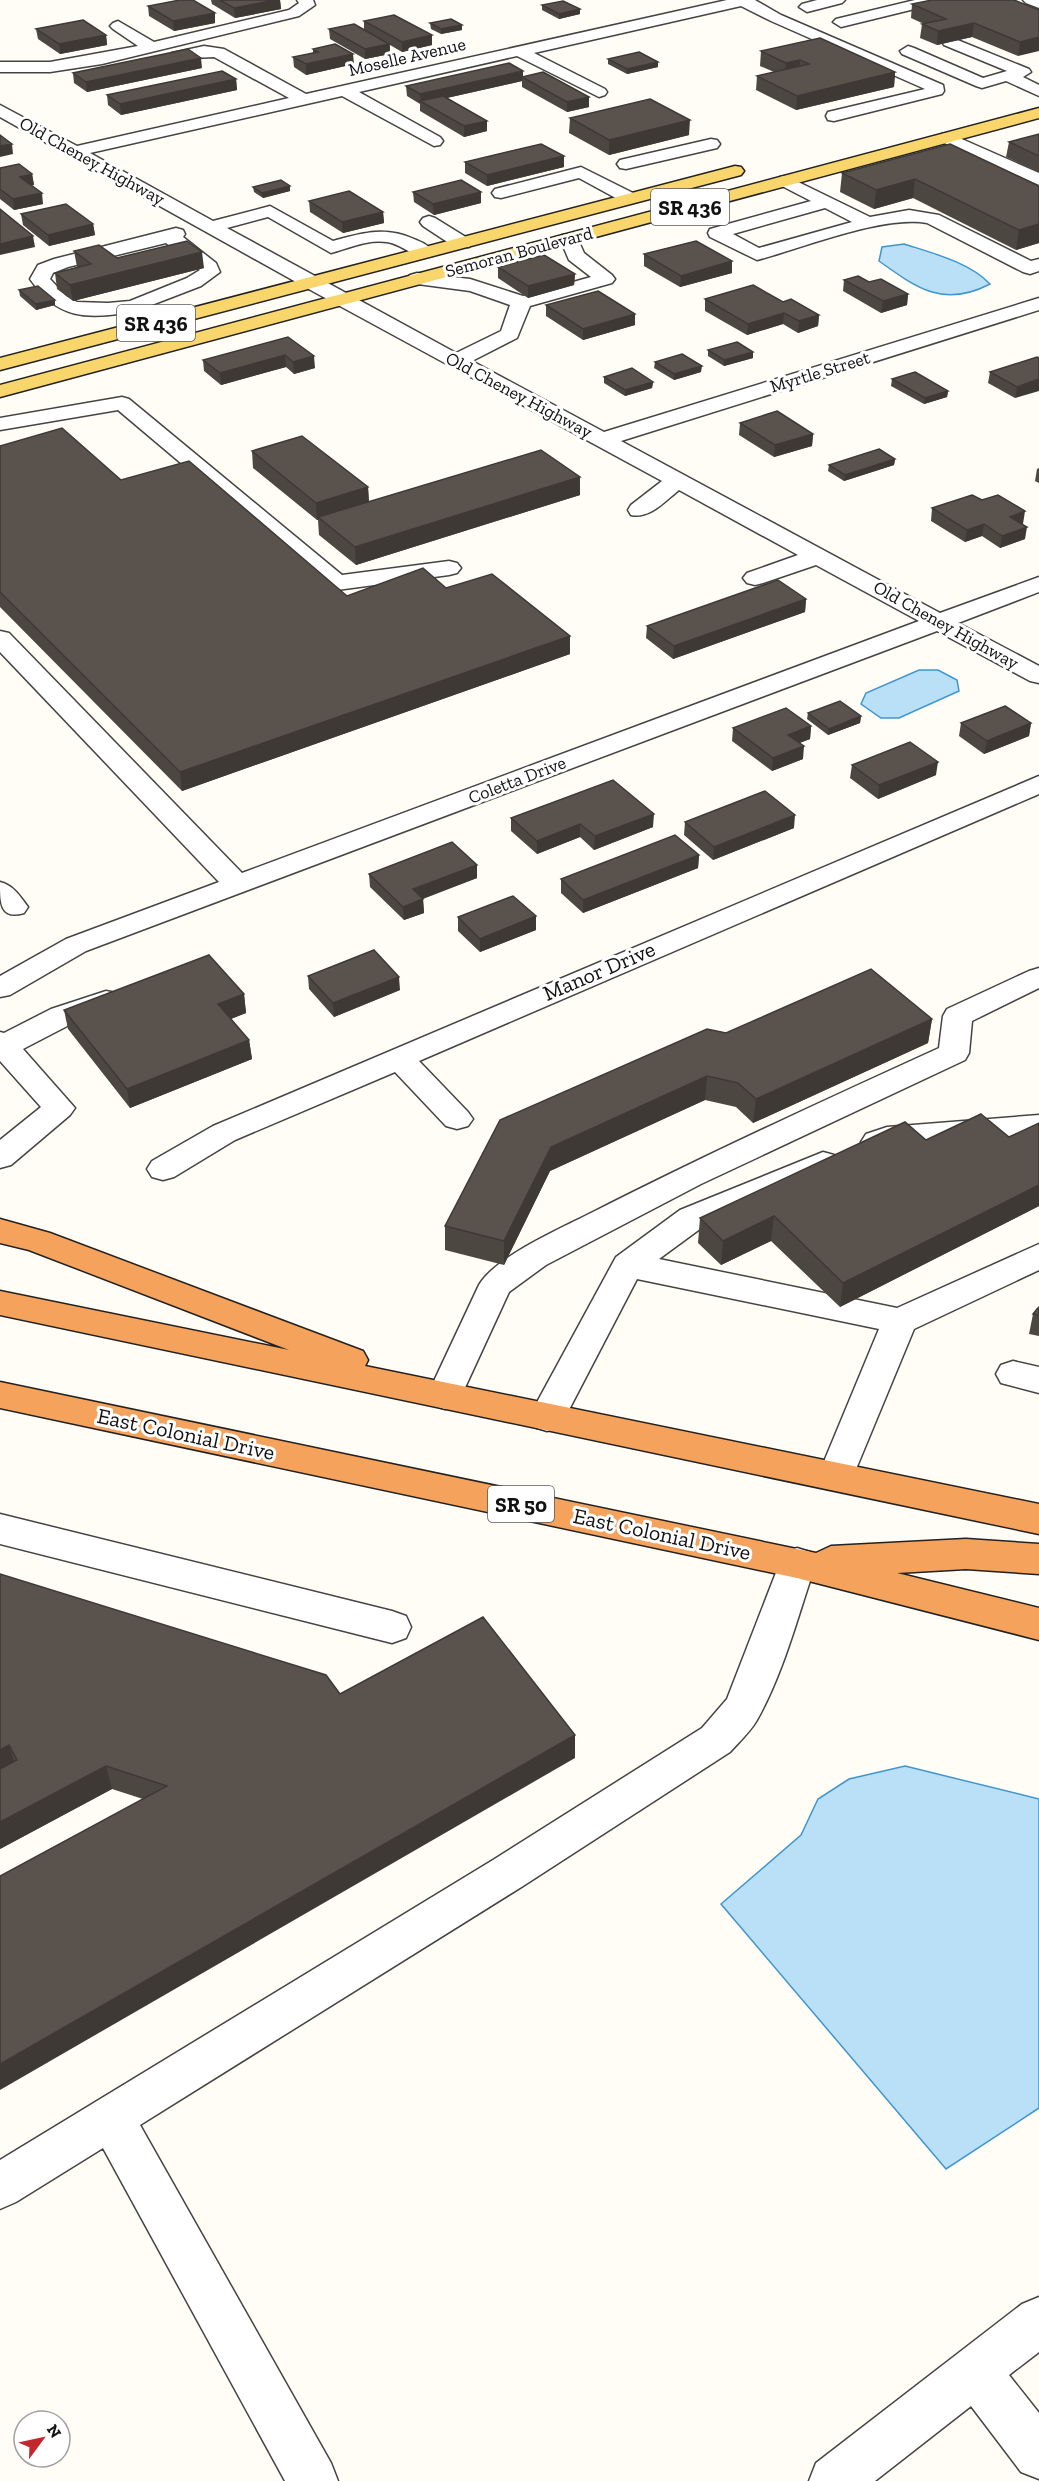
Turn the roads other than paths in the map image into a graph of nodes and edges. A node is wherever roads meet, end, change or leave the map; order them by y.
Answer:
1 (305, 0) edge
2 (745, 0) edge
3 (837, 0) edge
4 (934, 0) edge
5 (1031, 0) edge
6 (1039, 3) edge
7 (800, 4) edge
8 (881, 13) junction
9 (842, 22) junction
10 (902, 22) dead end
11 (118, 26) dead end
12 (863, 31) dead end
13 (950, 42) edge
14 (895, 45) dead end
15 (151, 47) junction
16 (519, 51) junction
17 (0, 67) edge
18 (1024, 72) edge
19 (45, 83) dead end
20 (279, 87) junction
21 (345, 91) junction
22 (1039, 91) edge
23 (256, 92) dead end
24 (599, 92) dead end
25 (912, 96) junction
26 (1018, 97) dead end
27 (304, 100) junction
28 (188, 109) edge
29 (0, 110) edge
30 (1039, 113) edge
31 (939, 115) joint
32 (834, 116) edge
33 (163, 132) junction
34 (948, 138) junction
35 (434, 141) dead end
36 (711, 144) dead end
37 (1020, 149) edge
38 (76, 151) junction
39 (671, 153) junction
40 (991, 157) junction
41 (626, 164) edge
42 (753, 166) dead end
43 (714, 177) junction
44 (1039, 180) edge
45 (786, 181) junction
46 (501, 193) edge
47 (629, 198) junction
48 (828, 202) junction
49 (429, 222) edge
50 (868, 223) junction
51 (208, 225) junction
52 (174, 235) junction
53 (569, 238) junction
54 (462, 243) junction
55 (424, 252) junction
56 (585, 263) junction
57 (1039, 265) edge
58 (558, 270) edge
59 (417, 279) junction
60 (312, 283) junction
61 (508, 290) junction
62 (341, 299) junction
63 (1039, 304) edge
64 (136, 306) junction
65 (159, 322) junction
66 (456, 361) junction
67 (0, 364) edge
68 (0, 391) edge
69 (0, 424) edge
70 (602, 440) junction
71 (678, 480) junction
72 (639, 510) dead end
73 (818, 556) junction
74 (449, 568) dead end
75 (755, 578) dead end
76 (1039, 584) edge
77 (940, 622) junction
78 (0, 638) edge
79 (1039, 676) edge
80 (1039, 784) edge
81 (238, 885) junction
82 (1039, 977) edge
83 (0, 988) edge
84 (135, 988) edge
85 (2, 1044) edge
86 (398, 1057) junction
87 (458, 1119) dead end
88 (1039, 1126) edge
89 (0, 1157) edge
90 (164, 1168) dead end
91 (0, 1231) edge
92 (1039, 1256) edge
93 (628, 1265) junction
94 (0, 1303) edge
95 (900, 1321) junction
96 (0, 1395) edge
97 (445, 1396) junction
98 (547, 1417) junction
99 (836, 1476) junction
100 (1039, 1519) edge
101 (0, 1529) edge
102 (1039, 1559) edge
103 (797, 1563) junction
104 (1039, 1624) edge
105 (392, 1627) dead end
106 (111, 2118) junction
107 (0, 2186) edge
108 (1039, 2321) edge
109 (975, 2371) junction
110 (1039, 2454) edge
111 (313, 2481) edge
112 (834, 2481) edge

1 - 15 street
2 - 16 street, Moselle Avenue
2 - 25 street
3 - 7 street
4 - 8 street
5 - 6 street
7 - 9 street
8 - 9 street
8 - 10 street
9 - 12 street
11 - 15 street
13 - 18 street
14 - 18 street
15 - 17 street
16 - 21 street, Moselle Avenue
16 - 24 street
18 - 22 street
19 - 20 street
20 - 23 street
20 - 27 street
21 - 27 street, Moselle Avenue
21 - 35 street
22 - 26 main road
25 - 31 street
25 - 32 street
27 - 33 street, Moselle Avenue
28 - 33 street
29 - 38 street, Old Cheney Highway
30 - 34 main road, Semoran Boulevard / SR 436
31 - 45 main road
33 - 38 street, Moselle Avenue
34 - 40 street
34 - 45 main road, Semoran Boulevard / SR 436
36 - 39 street
37 - 40 street
38 - 51 street, Old Cheney Highway
39 - 41 street
39 - 43 street
40 - 44 street
42 - 43 main road, Semoran Boulevard / SR 436
43 - 47 main road, Semoran Boulevard / SR 436
45 - 48 street
45 - 53 main road, Semoran Boulevard / SR 436
46 - 47 street
47 - 54 main road, Semoran Boulevard / SR 436
48 - 50 street
48 - 50 street
49 - 54 street
50 - 57 street
51 - 52 street
51 - 55 street
51 - 60 street, Old Cheney Highway
52 - 64 street
52 - 64 street
53 - 56 street
53 - 59 main road, Semoran Boulevard / SR 436
54 - 55 main road, Semoran Boulevard / SR 436
55 - 60 main road, Semoran Boulevard / SR 436
56 - 58 street
56 - 61 street
59 - 61 street
59 - 62 main road, Semoran Boulevard / SR 436
60 - 62 street, Old Cheney Highway
60 - 65 main road, Semoran Boulevard / SR 436
61 - 66 street
62 - 66 street, Old Cheney Highway
62 - 68 main road, Semoran Boulevard / SR 436
63 - 70 street, Myrtle Street
64 - 65 street
65 - 67 main road, Semoran Boulevard / SR 436
66 - 70 street, Old Cheney Highway
69 - 74 street
70 - 71 street, Old Cheney Highway
71 - 72 street
71 - 73 street, Old Cheney Highway
73 - 75 street
73 - 77 street, Old Cheney Highway
76 - 77 street, Coletta Drive
77 - 79 street, Old Cheney Highway
77 - 81 street, Coletta Drive
78 - 81 street
80 - 86 street, Manor Drive
81 - 83 street, Coletta Drive
82 - 97 street
84 - 85 street
85 - 89 street
86 - 87 street
86 - 90 street, Manor Drive
88 - 93 street
91 - 97 highway
92 - 95 street
93 - 95 street
93 - 98 street
94 - 97 highway
95 - 99 street
96 - 103 highway, East Colonial Drive / SR 50
97 - 98 highway
98 - 99 highway
99 - 100 highway
101 - 105 street
102 - 103 highway
103 - 104 highway, East Colonial Drive / SR 50
103 - 106 street
106 - 107 street
106 - 111 street
108 - 109 street
109 - 110 street
109 - 112 street

